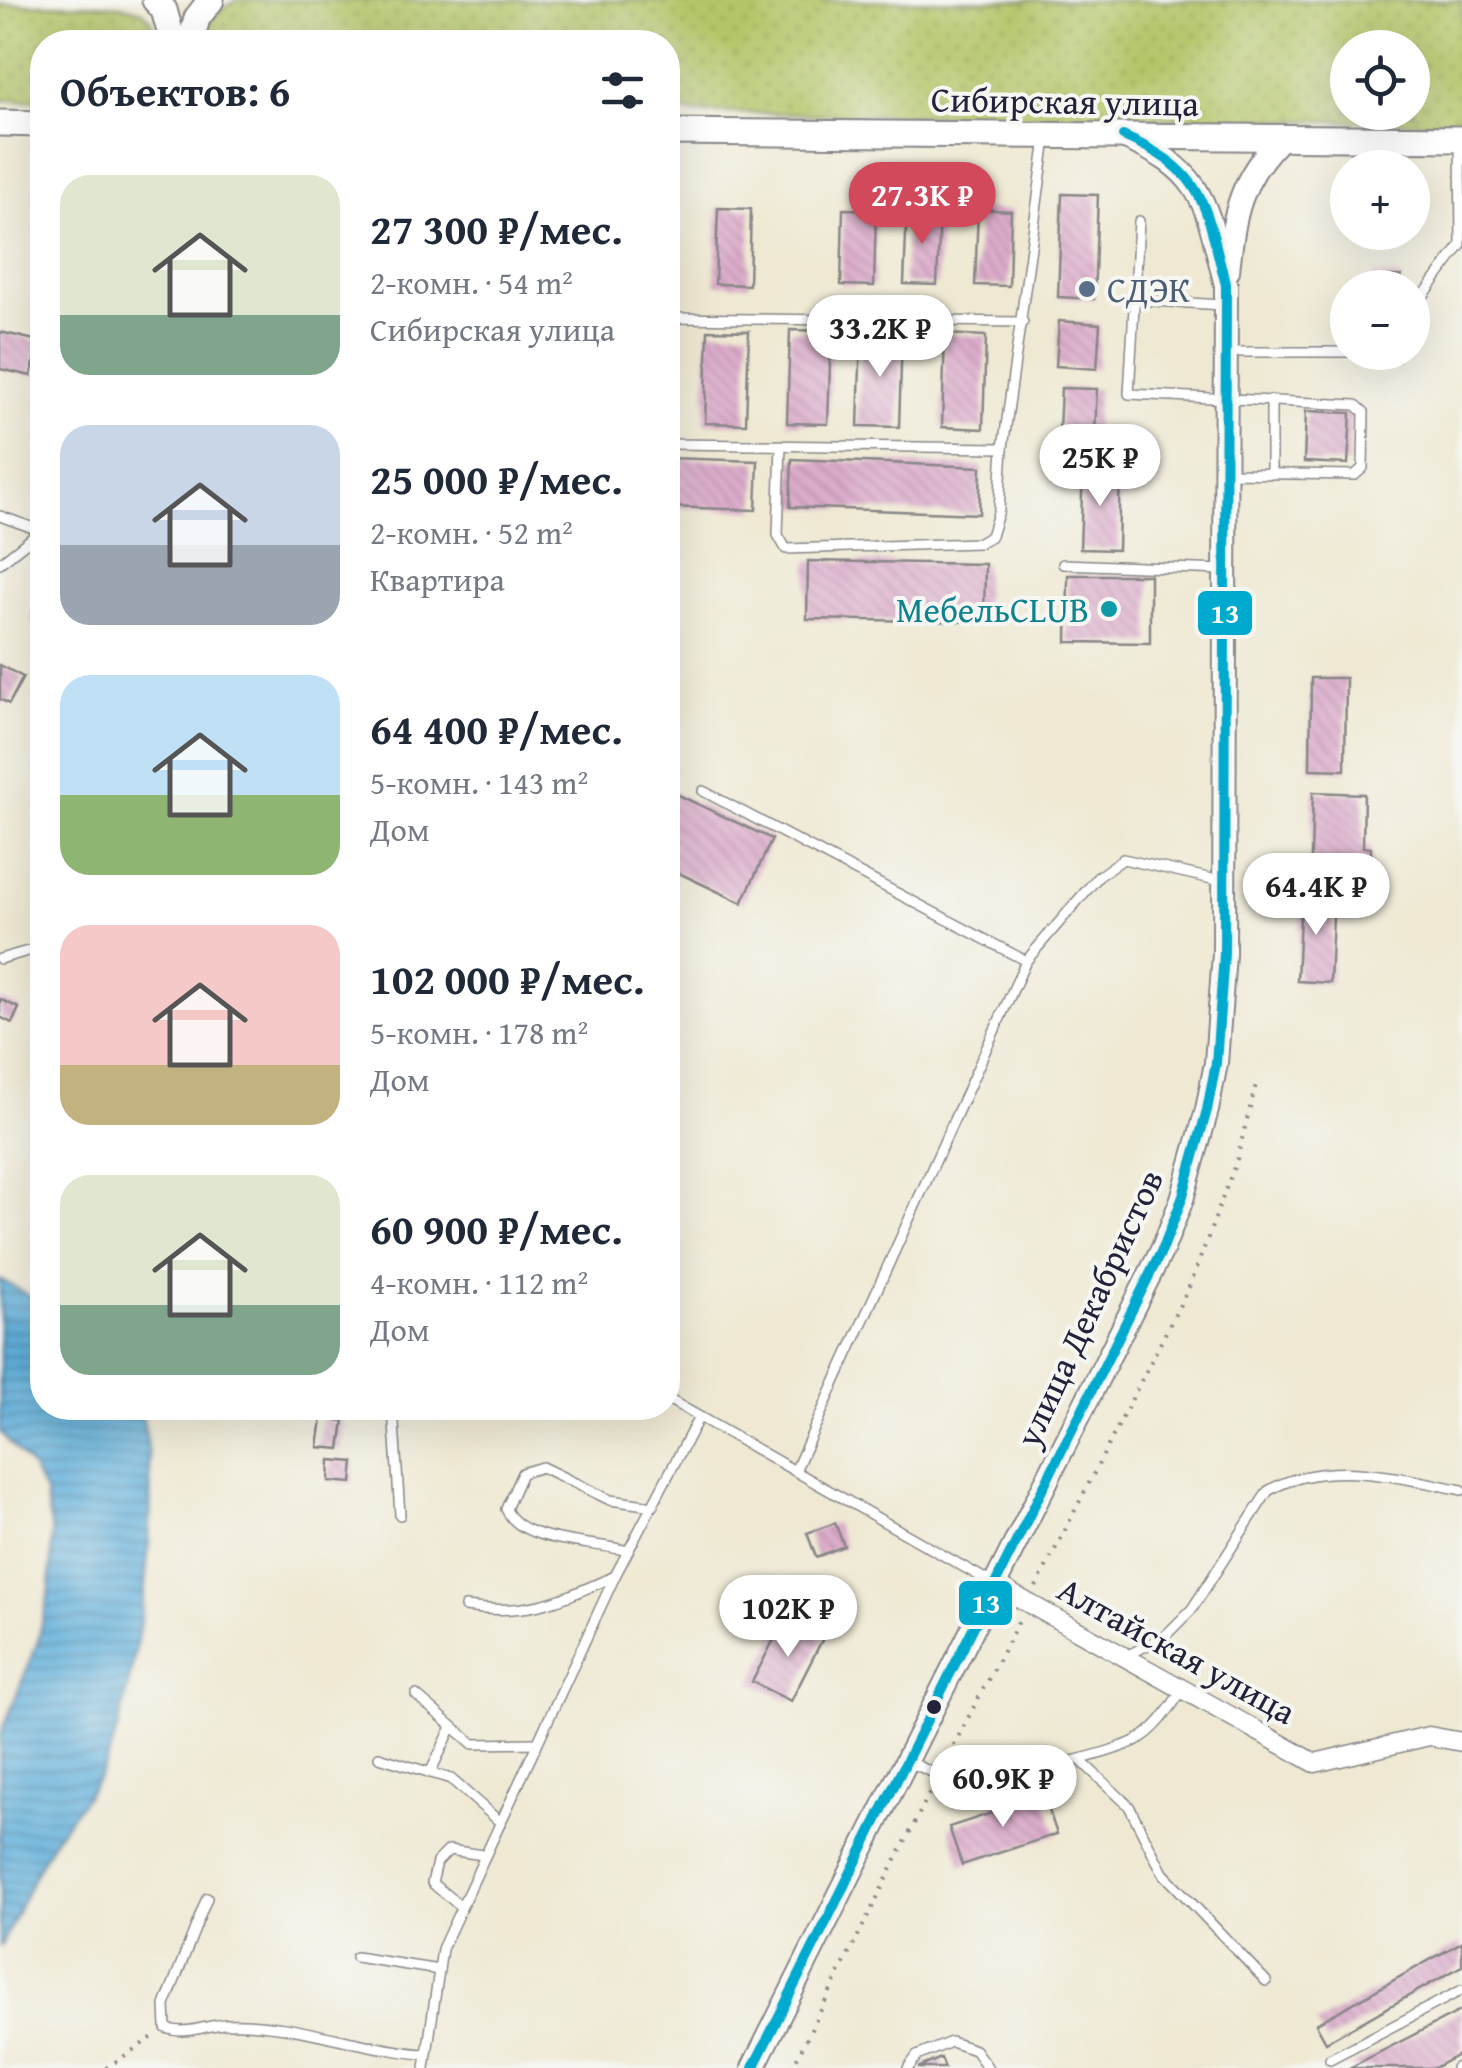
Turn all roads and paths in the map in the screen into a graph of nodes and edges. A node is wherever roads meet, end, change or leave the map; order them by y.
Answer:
1 (155, 0) edge
2 (212, 0) edge
3 (170, 30) edge
4 (194, 30) edge
5 (0, 123) edge
6 (30, 124) edge
7 (680, 132) edge
8 (1046, 136) junction
9 (1123, 136) junction
10 (1281, 138) junction
11 (1461, 139) edge
12 (1138, 221) dead end
13 (1430, 287) edge
14 (1226, 295) junction
15 (1135, 300) junction
16 (680, 318) edge
17 (1023, 322) junction
18 (1228, 352) junction
19 (1330, 352) edge
20 (1227, 399) junction
21 (1271, 401) junction
22 (680, 444) edge
23 (781, 445) junction
24 (1003, 448) junction
25 (1227, 473) junction
26 (1271, 474) junction
27 (0, 516) edge
28 (30, 526) edge
29 (30, 539) edge
30 (0, 563) edge
31 (1062, 564) dead end
32 (1226, 570) junction
33 (703, 790) dead end
34 (1224, 881) junction
35 (30, 950) edge
36 (0, 959) edge
37 (1026, 962) junction
38 (1257, 1080) dead end
39 (680, 1407) edge
40 (699, 1417) junction
41 (394, 1420) edge
42 (795, 1471) junction
43 (1462, 1490) edge
44 (652, 1506) junction
45 (400, 1515) dead end
46 (628, 1551) junction
47 (616, 1576) junction
48 (994, 1584) junction
49 (1028, 1603) junction
50 (465, 1607) dead end
51 (1123, 1658) junction
52 (1183, 1689) junction
53 (416, 1695) dead end
54 (451, 1729) junction
55 (1462, 1742) edge
56 (537, 1743) junction
57 (379, 1757) dead end
58 (905, 1760) junction
59 (1080, 1760) junction
60 (430, 1773) junction
61 (938, 1774) junction
62 (500, 1822) junction
63 (483, 1855) junction
64 (207, 1898) dead end
65 (460, 1906) junction
66 (356, 1957) dead end
67 (438, 1970) junction
68 (1266, 1981) dead end
69 (1462, 1990) edge
70 (166, 2028) junction
71 (424, 2054) junction
72 (1330, 2059) dead end
73 (106, 2068) edge
74 (426, 2068) edge
75 (753, 2068) edge
76 (792, 2068) edge
77 (908, 2068) edge
78 (988, 2068) edge

1 - 3 main road
2 - 4 main road
5 - 6 main road
7 - 8 main road, Сибирская улица
8 - 9 main road, Сибирская улица
8 - 17 lane
9 - 10 main road, Сибирская улица
9 - 14 main road, улица Декабристов
10 - 11 main road, Сибирская улица
10 - 14 main road
11 - 13 lane
12 - 15 lane
14 - 15 lane
14 - 18 main road, улица Декабристов
15 - 20 lane
16 - 17 lane
17 - 24 lane
18 - 19 lane
18 - 20 main road, улица Декабристов
20 - 21 lane
20 - 25 main road, улица Декабристов
21 - 26 lane
21 - 26 lane
22 - 23 lane
23 - 24 lane
23 - 24 lane
25 - 26 lane
25 - 32 main road, улица Декабристов
27 - 28 lane
29 - 30 lane
31 - 32 lane
32 - 34 main road, улица Декабристов
33 - 37 lane
34 - 37 lane
34 - 48 main road, улица Декабристов
35 - 36 lane
37 - 42 lane
38 - 49 path
39 - 40 lane, Алтайская улица
40 - 42 lane, Алтайская улица
40 - 44 lane
41 - 45 lane
42 - 48 lane, Алтайская улица
43 - 51 lane
44 - 46 lane
44 - 46 lane
46 - 47 lane
47 - 50 lane
47 - 56 lane
48 - 49 street, Алтайская улица
48 - 58 main road, улица Декабристов
49 - 51 street, Алтайская улица
49 - 61 path
51 - 52 street, Алтайская улица
52 - 55 street, Алтайская улица
52 - 59 lane
53 - 54 lane
54 - 56 lane
54 - 60 lane
56 - 62 lane
57 - 60 lane
58 - 61 lane
58 - 75 main road, улица Декабристов
59 - 61 lane
59 - 68 lane
60 - 62 lane
61 - 76 path
62 - 63 lane
63 - 65 lane
63 - 65 lane
64 - 70 lane
65 - 67 lane
66 - 67 lane
67 - 71 lane
69 - 72 lane
70 - 71 lane
70 - 73 path
71 - 74 lane
77 - 78 lane

